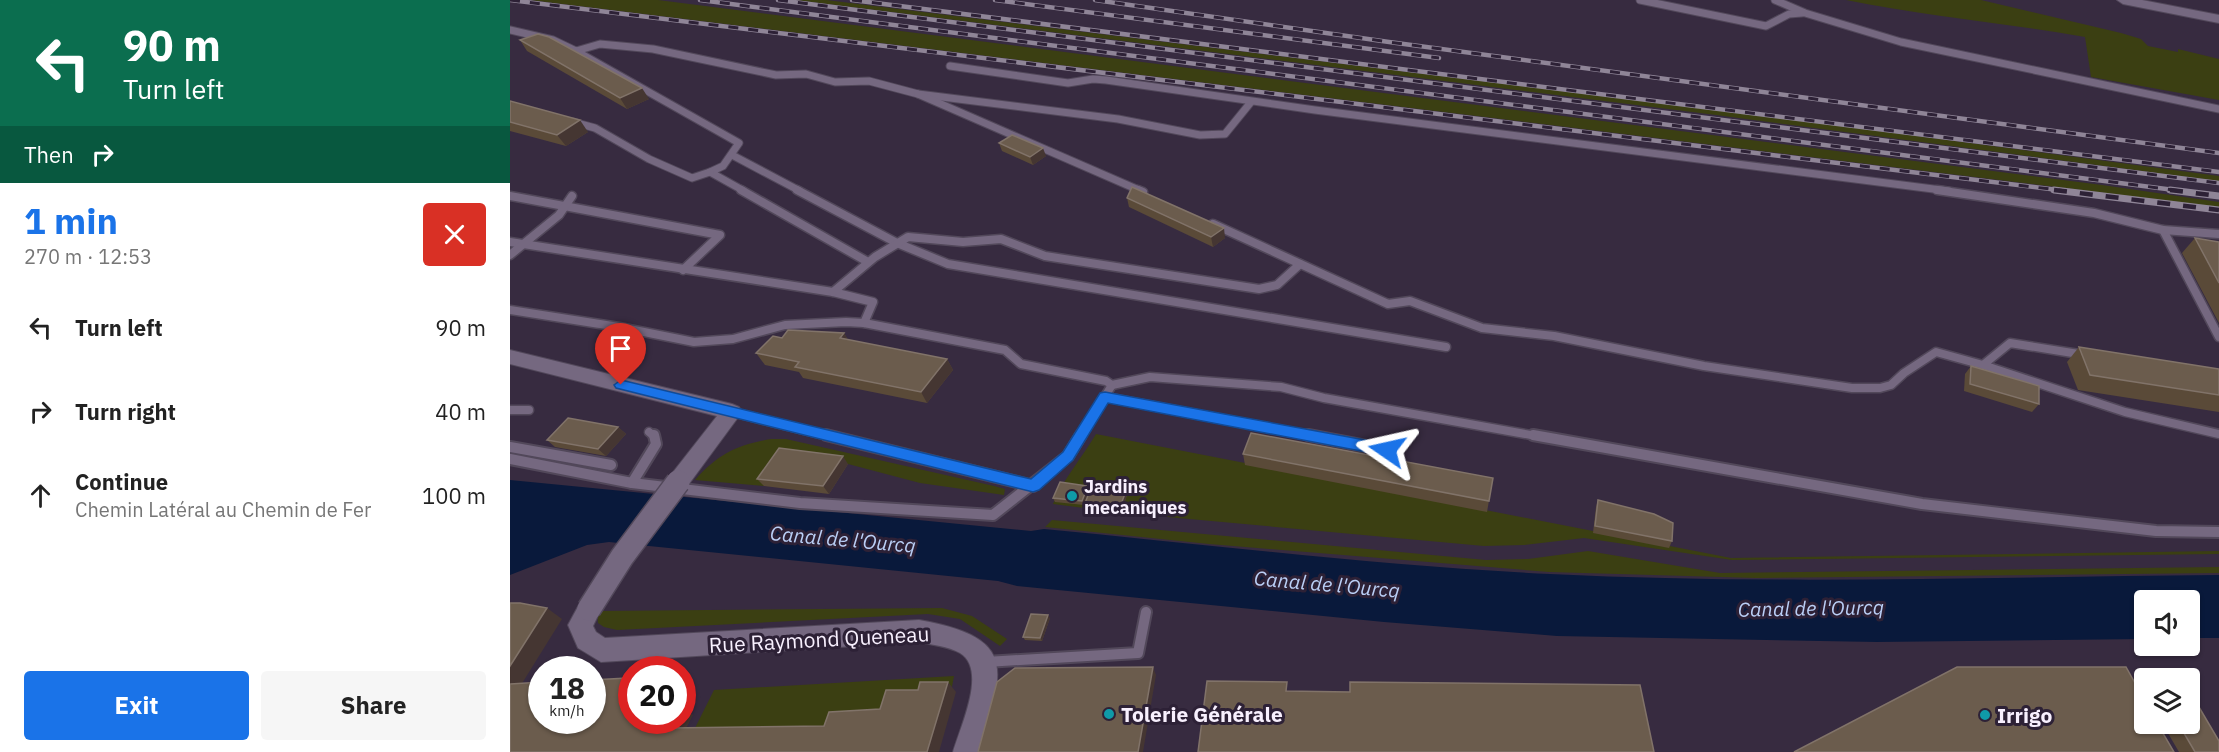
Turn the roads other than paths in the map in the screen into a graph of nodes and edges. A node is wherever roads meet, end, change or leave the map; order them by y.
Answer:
1 (1640, 0) edge
2 (1775, 0) edge
3 (2123, 0) edge
4 (1805, 13) junction
5 (2219, 19) edge
6 (510, 30) edge
7 (576, 51) junction
8 (950, 66) dead end
9 (918, 94) junction
10 (1251, 102) junction
11 (2219, 109) edge
12 (563, 119) edge
13 (732, 154) junction
14 (710, 172) junction
15 (510, 196) edge
16 (572, 196) dead end
17 (1152, 196) edge
18 (567, 206) junction
19 (1206, 221) edge
20 (2163, 230) junction
21 (2219, 234) edge
22 (510, 242) edge
23 (897, 243) junction
24 (525, 244) junction
25 (510, 255) edge
26 (868, 262) junction
27 (1300, 264) junction
28 (683, 270) junction
29 (832, 292) junction
30 (510, 310) edge
31 (864, 323) junction
32 (2219, 337) edge
33 (1446, 347) dead end
34 (2091, 356) edge
35 (510, 357) edge
36 (1983, 365) junction
37 (1112, 385) junction
38 (1105, 397) junction
39 (510, 410) edge
40 (529, 410) dead end
41 (732, 412) junction
42 (649, 432) dead end
43 (2219, 434) edge
44 (510, 447) edge
45 (1387, 450) dead end
46 (510, 459) edge
47 (611, 465) dead end
48 (632, 483) junction
49 (1033, 486) junction
50 (2219, 532) edge
51 (1146, 612) dead end
52 (986, 662) junction
53 (966, 752) edge

1 - 4 lane
2 - 4 lane
3 - 5 street
4 - 11 lane
6 - 7 lane
7 - 9 lane
7 - 13 lane
8 - 10 lane
9 - 10 lane
9 - 17 lane
10 - 20 lane
12 - 14 lane
13 - 14 lane
13 - 23 lane
14 - 26 lane
15 - 18 lane
16 - 18 lane
18 - 24 lane
18 - 28 lane
19 - 27 lane
20 - 21 lane
20 - 32 lane
22 - 24 lane
23 - 26 lane
23 - 27 lane
23 - 33 lane
24 - 25 lane
24 - 28 lane
26 - 29 lane
27 - 36 lane
28 - 29 lane
29 - 31 lane
30 - 31 lane
31 - 37 lane
34 - 36 lane
35 - 41 street
36 - 43 lane
37 - 38 lane
37 - 50 lane
38 - 45 lane
38 - 49 lane
39 - 40 lane
41 - 49 lane
41 - 52 street, Rue Raymond Queneau, bridge
42 - 48 lane
44 - 47 lane
46 - 48 lane
48 - 49 lane
51 - 52 lane
52 - 53 street

